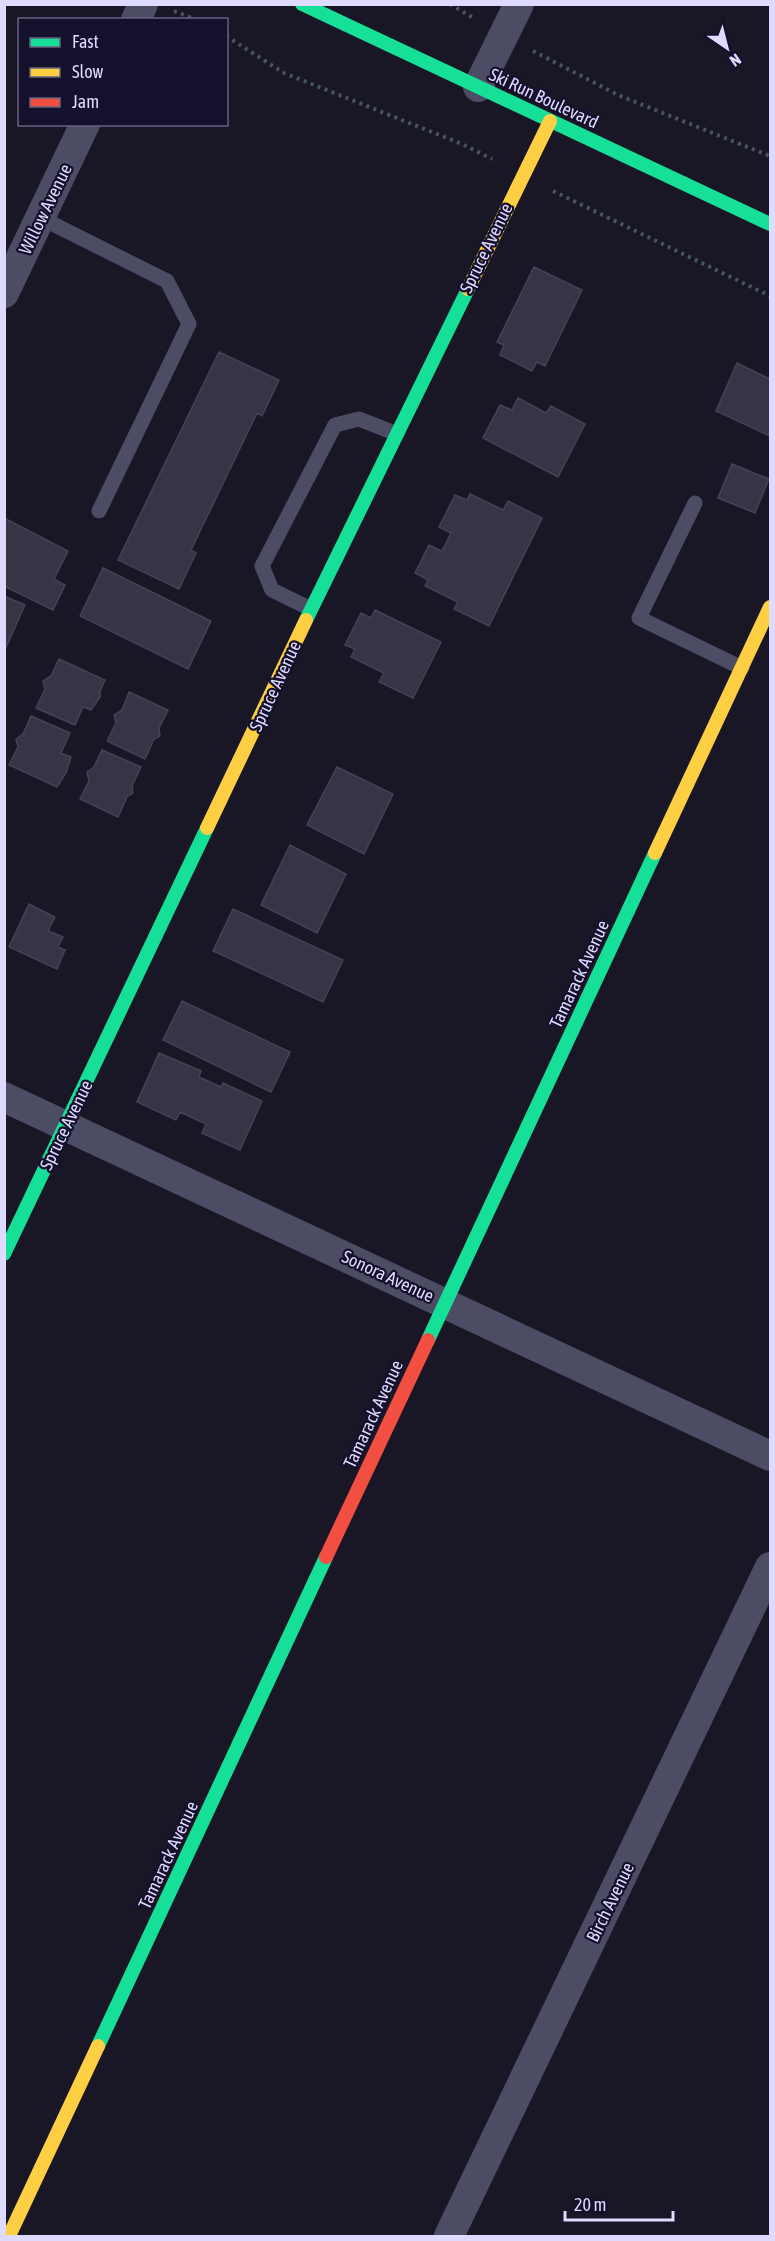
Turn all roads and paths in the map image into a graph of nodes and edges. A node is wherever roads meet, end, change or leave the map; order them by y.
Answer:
1 (302, 4) edge
2 (450, 4) edge
3 (519, 4) edge
4 (154, 6) edge
5 (139, 18) edge
6 (191, 18) edge
7 (476, 20) dead end
8 (228, 37) edge
9 (530, 49) dead end
10 (478, 87) junction
11 (550, 121) junction
12 (84, 126) edge
13 (771, 156) edge
14 (499, 162) dead end
15 (545, 186) dead end
16 (41, 218) junction
17 (771, 224) edge
18 (4, 293) edge
19 (771, 296) edge
20 (397, 434) junction
21 (695, 503) dead end
22 (99, 511) dead end
23 (771, 608) edge
24 (312, 609) junction
25 (742, 668) junction
26 (4, 1097) edge
27 (66, 1126) junction
28 (4, 1254) edge
29 (445, 1302) junction
30 (771, 1456) edge
31 (771, 1567) edge
32 (4, 2225) edge
33 (9, 2236) edge
34 (449, 2236) edge

1 - 10 street, Ski Run Boulevard
2 - 7 path
3 - 10 street
4 - 5 street
4 - 6 path
8 - 14 path
9 - 13 path
10 - 11 street, Ski Run Boulevard
11 - 17 street, Ski Run Boulevard
11 - 20 street, Spruce Avenue
12 - 16 street, Willow Avenue
15 - 19 path
16 - 18 street, Willow Avenue
16 - 22 lane
20 - 24 street, Spruce Avenue
20 - 24 lane
21 - 25 lane
23 - 25 street, Tamarack Avenue
24 - 27 street, Spruce Avenue
25 - 29 street, Tamarack Avenue
26 - 27 street, Sonora Avenue
27 - 28 street, Spruce Avenue
27 - 29 street, Sonora Avenue
29 - 30 street, Sonora Avenue
29 - 33 street, Tamarack Avenue
31 - 34 street, Birch Avenue
32 - 33 street

